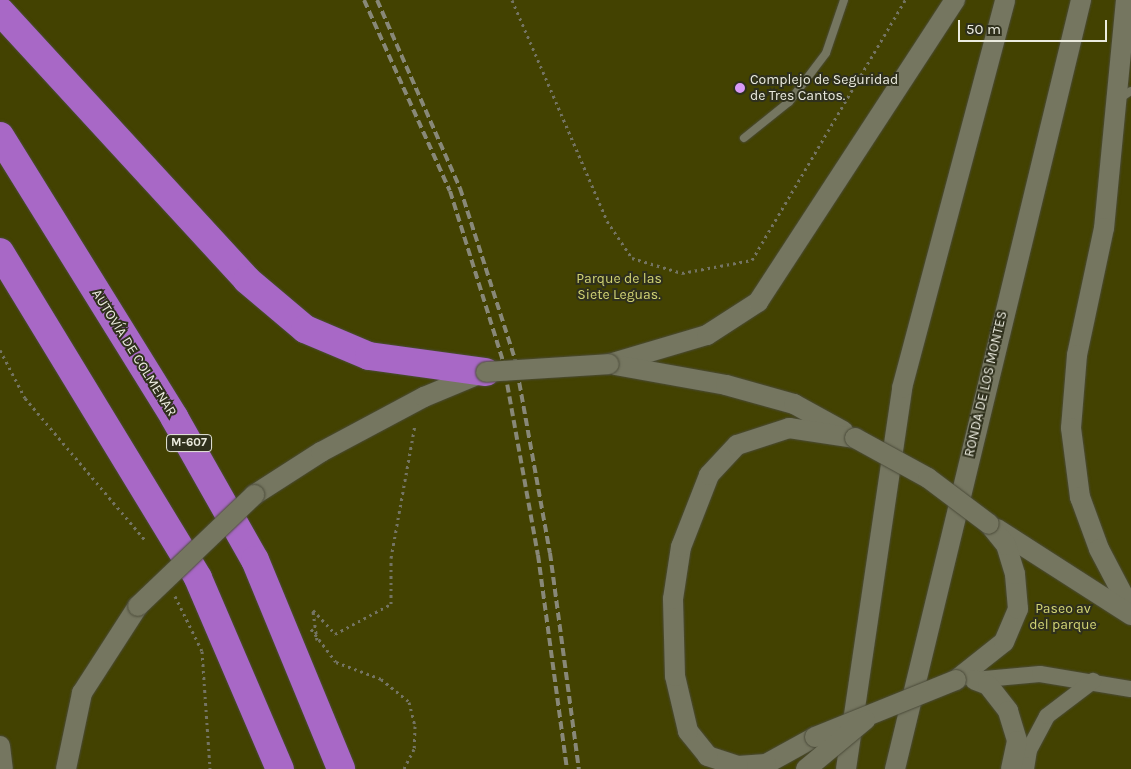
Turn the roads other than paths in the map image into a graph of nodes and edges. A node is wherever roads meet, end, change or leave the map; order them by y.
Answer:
1 (844, 0) edge
2 (956, 0) edge
3 (1005, 0) edge
4 (1081, 0) edge
5 (1126, 0) edge
6 (0, 11) edge
7 (1127, 56) edge
8 (1125, 95) edge
9 (0, 136) edge
10 (744, 138) dead end
11 (0, 252) edge
12 (609, 364) junction
13 (486, 372) junction
14 (855, 438) junction
15 (989, 524) junction
16 (1131, 610) edge
17 (1131, 614) edge
18 (966, 680) junction
19 (1093, 681) junction
20 (1131, 689) edge
21 (874, 712) junction
22 (0, 746) edge
23 (3, 769) edge
24 (66, 769) edge
25 (280, 769) edge
26 (341, 769) edge
27 (806, 769) edge
28 (846, 769) edge
29 (895, 769) edge
30 (1011, 769) edge
31 (1026, 769) edge

1 - 10 lane
2 - 12 street
3 - 28 street
4 - 29 street, RONDA DE LOS MONTES
5 - 7 street
6 - 13 highway
7 - 8 street
8 - 16 street
9 - 26 highway, AUTOVÍA DE COLMENAR / M-607
11 - 25 highway
12 - 13 street, bridge
12 - 14 street
13 - 24 street, bridge
14 - 15 street, bridge
14 - 21 street, bridge
15 - 17 street
15 - 18 street
18 - 19 street
18 - 21 street, bridge
18 - 30 street
19 - 20 street
19 - 31 street
21 - 27 street, bridge
22 - 23 street

